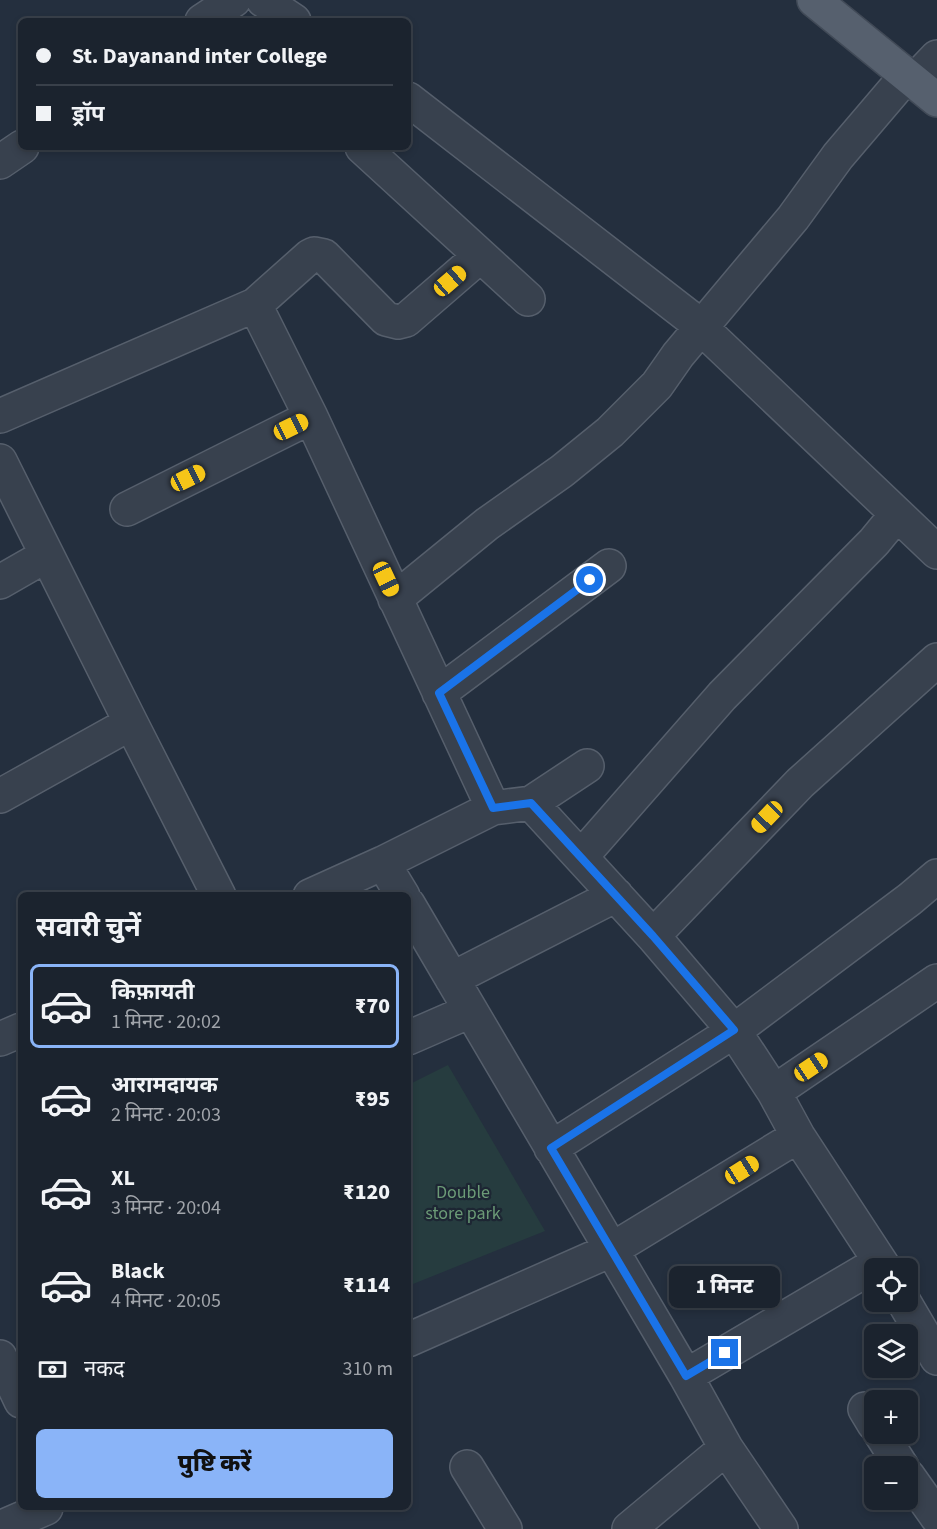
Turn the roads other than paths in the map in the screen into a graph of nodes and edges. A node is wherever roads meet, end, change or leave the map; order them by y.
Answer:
1 (234, 0) edge
2 (263, 0) edge
3 (814, 0) edge
4 (207, 18) edge
5 (290, 18) edge
6 (937, 57) edge
7 (919, 86) edge
8 (411, 101) edge
9 (18, 150) edge
10 (365, 150) edge
11 (0, 162) edge
12 (480, 256) junction
13 (528, 300) dead end
14 (255, 305) junction
15 (700, 327) junction
16 (0, 416) edge
17 (311, 417) junction
18 (0, 461) edge
19 (127, 508) dead end
20 (897, 514) junction
21 (937, 552) edge
22 (47, 555) junction
23 (609, 566) dead end
24 (0, 582) edge
25 (395, 600) junction
26 (937, 660) edge
27 (439, 693) junction
28 (131, 723) junction
29 (587, 766) dead end
30 (0, 796) edge
31 (531, 803) junction
32 (493, 808) junction
33 (581, 857) junction
34 (383, 863) junction
35 (937, 876) edge
36 (217, 892) edge
37 (319, 892) edge
38 (401, 892) edge
39 (616, 895) junction
40 (411, 909) edge
41 (653, 936) junction
42 (452, 978) junction
43 (937, 981) edge
44 (470, 1011) junction
45 (18, 1030) edge
46 (734, 1030) junction
47 (411, 1037) edge
48 (0, 1039) edge
49 (774, 1092) junction
50 (798, 1136) junction
51 (551, 1148) junction
52 (611, 1250) junction
53 (878, 1258) edge
54 (864, 1276) edge
55 (910, 1312) edge
56 (411, 1339) edge
57 (0, 1357) edge
58 (937, 1358) edge
59 (686, 1376) junction
60 (18, 1395) edge
61 (726, 1448) junction
62 (467, 1467) dead end
63 (918, 1490) edge
64 (41, 1510) edge
65 (937, 1517) edge
66 (0, 1528) edge
67 (505, 1529) edge
68 (629, 1529) edge
69 (781, 1529) edge

1 - 4 street
2 - 5 street
3 - 7 main road
6 - 7 street
7 - 15 street
8 - 15 street
9 - 11 street
10 - 12 street
12 - 13 street
12 - 14 street
14 - 16 street
14 - 17 street
15 - 20 street
15 - 25 street
17 - 19 street
17 - 25 street
18 - 22 street
20 - 21 street
20 - 33 street
22 - 24 street
22 - 28 street
23 - 27 street
25 - 27 street
26 - 41 street
27 - 32 street
28 - 30 street
28 - 36 street
29 - 31 street
31 - 32 street
31 - 33 street
32 - 34 street
33 - 39 street
34 - 37 street
34 - 38 street
35 - 46 street
39 - 41 street
39 - 42 street
40 - 42 street
41 - 46 street
42 - 44 street
43 - 49 street
44 - 47 street
44 - 51 street
45 - 48 street
46 - 49 street
46 - 51 street
49 - 50 street
50 - 52 street
50 - 53 street
51 - 52 street
52 - 56 street
52 - 59 street
54 - 59 street
55 - 58 street
57 - 60 street
59 - 61 street
61 - 68 street
61 - 69 street
62 - 67 street
63 - 65 street
64 - 66 street

